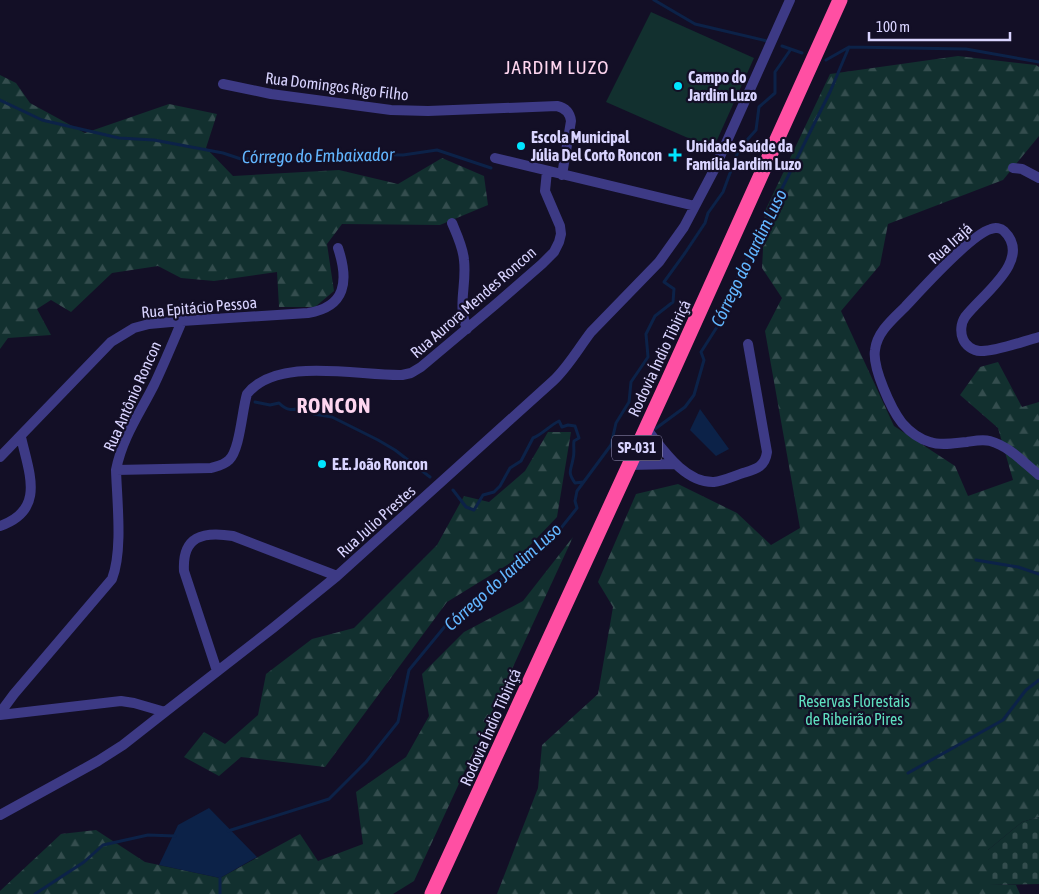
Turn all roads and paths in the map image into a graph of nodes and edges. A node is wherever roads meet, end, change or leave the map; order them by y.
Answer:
1 (790, 0) edge
2 (840, 0) edge
3 (223, 84) dead end
4 (495, 158) dead end
5 (1014, 168) dead end
6 (547, 171) junction
7 (562, 175) junction
8 (1039, 178) edge
9 (695, 206) junction
10 (452, 224) dead end
11 (338, 248) dead end
12 (182, 321) junction
13 (467, 329) junction
14 (1039, 337) edge
15 (748, 344) dead end
16 (646, 428) junction
17 (21, 437) junction
18 (0, 457) edge
19 (629, 464) junction
20 (675, 464) junction
21 (116, 470) junction
22 (1039, 475) edge
23 (0, 526) edge
24 (337, 576) junction
25 (217, 671) junction
26 (165, 712) junction
27 (0, 714) edge
28 (0, 815) edge
29 (432, 894) edge

1 - 9 street, Rua Julio Prestes
2 - 16 highway, Rodovia Índio Tibiriçá / SP-031
3 - 7 street, Rua Domingos Rigo Filho
4 - 6 street
5 - 8 street
6 - 7 street
6 - 13 street, Rua Aurora Mendes Roncon
7 - 9 street
9 - 24 street, Rua Julio Prestes
10 - 13 street
11 - 12 street, Rua Epitácio Pessoa
12 - 17 street, Rua Epitácio Pessoa
12 - 21 street, Rua Antônio Roncon
13 - 21 street, Rua Aurora Mendes Roncon
14 - 22 street, Rua Irajá
15 - 20 street
16 - 19 highway, Rodovia Índio Tibiriçá / SP-031
16 - 20 street
17 - 18 street, Rua Epitácio Pessoa
17 - 23 street
19 - 20 street
19 - 29 highway, Rodovia Índio Tibiriçá / SP-031
21 - 27 street, Rua Antônio Roncon
24 - 25 street, Rua Julio Prestes
24 - 25 street
25 - 26 street, Rua Julio Prestes
26 - 27 street
26 - 28 street, Rua Julio Prestes

